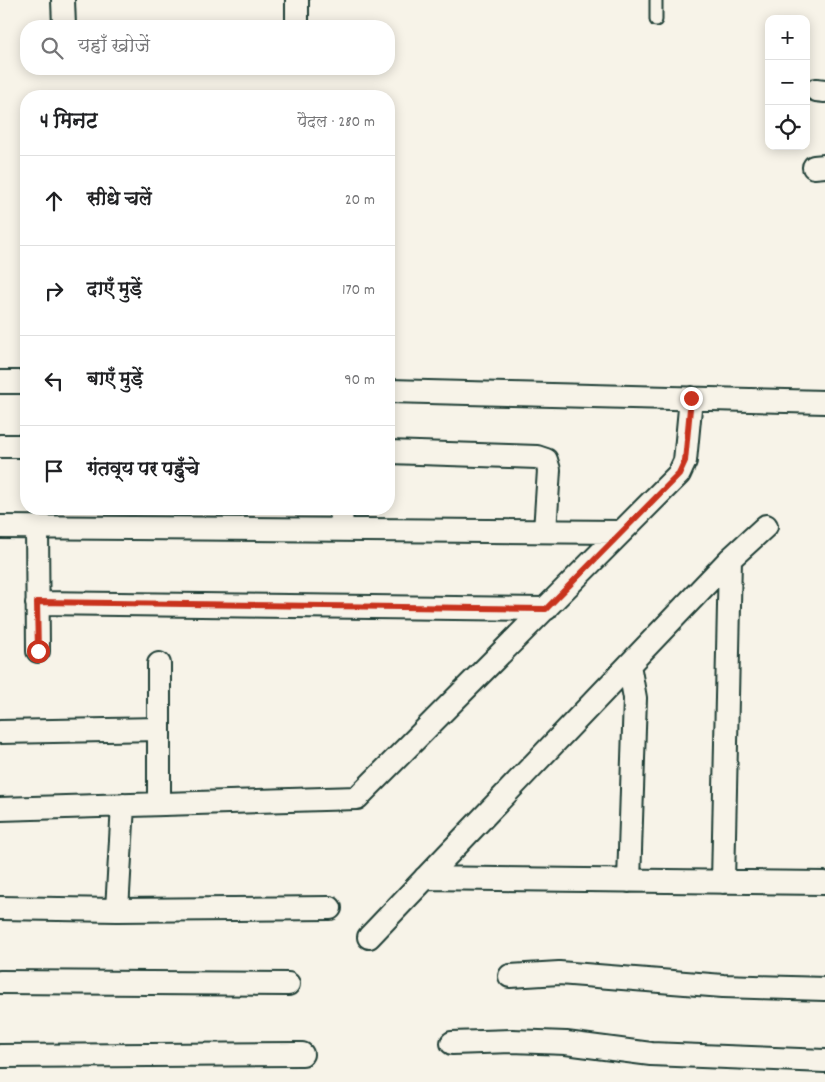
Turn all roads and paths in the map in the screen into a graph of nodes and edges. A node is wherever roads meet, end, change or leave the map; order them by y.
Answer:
1 (63, 0) edge
2 (297, 0) edge
3 (656, 0) edge
4 (64, 20) edge
5 (297, 20) edge
6 (656, 20) dead end
7 (0, 382) edge
8 (20, 382) edge
9 (395, 391) edge
10 (691, 398) junction
11 (825, 402) edge
12 (0, 446) edge
13 (20, 446) edge
14 (395, 452) edge
15 (341, 519) edge
16 (766, 526) dead end
17 (0, 528) edge
18 (36, 528) junction
19 (545, 531) junction
20 (621, 532) junction
21 (730, 559) junction
22 (37, 602) junction
23 (546, 609) junction
24 (38, 651) dead end
25 (159, 664) dead end
26 (629, 665) junction
27 (159, 729) junction
28 (0, 732) edge
29 (159, 804) junction
30 (123, 805) junction
31 (0, 809) edge
32 (425, 878) junction
33 (629, 880) junction
34 (723, 882) junction
35 (825, 883) edge
36 (0, 908) edge
37 (330, 908) dead end
38 (117, 910) junction
39 (369, 937) dead end
40 (510, 976) dead end
41 (0, 982) edge
42 (288, 984) dead end
43 (825, 989) edge
44 (452, 1044) dead end
45 (302, 1054) dead end
46 (0, 1056) edge
47 (825, 1061) edge

1 - 4 street
2 - 5 street
3 - 6 lane
7 - 8 street
9 - 10 street
10 - 11 street
10 - 20 street
12 - 13 street
14 - 19 street
15 - 18 street
15 - 19 street
16 - 21 street
17 - 18 street
18 - 22 street
19 - 20 street
20 - 23 street
21 - 26 street
21 - 34 street
22 - 23 street
22 - 24 street
23 - 29 street
25 - 27 street
26 - 32 street
26 - 33 street
27 - 28 street
27 - 29 street
29 - 30 street
30 - 31 street
30 - 38 street
32 - 33 street
32 - 39 street
33 - 34 street
34 - 35 street
36 - 38 street
37 - 38 street
40 - 43 street
41 - 42 street
44 - 47 street
45 - 46 street

